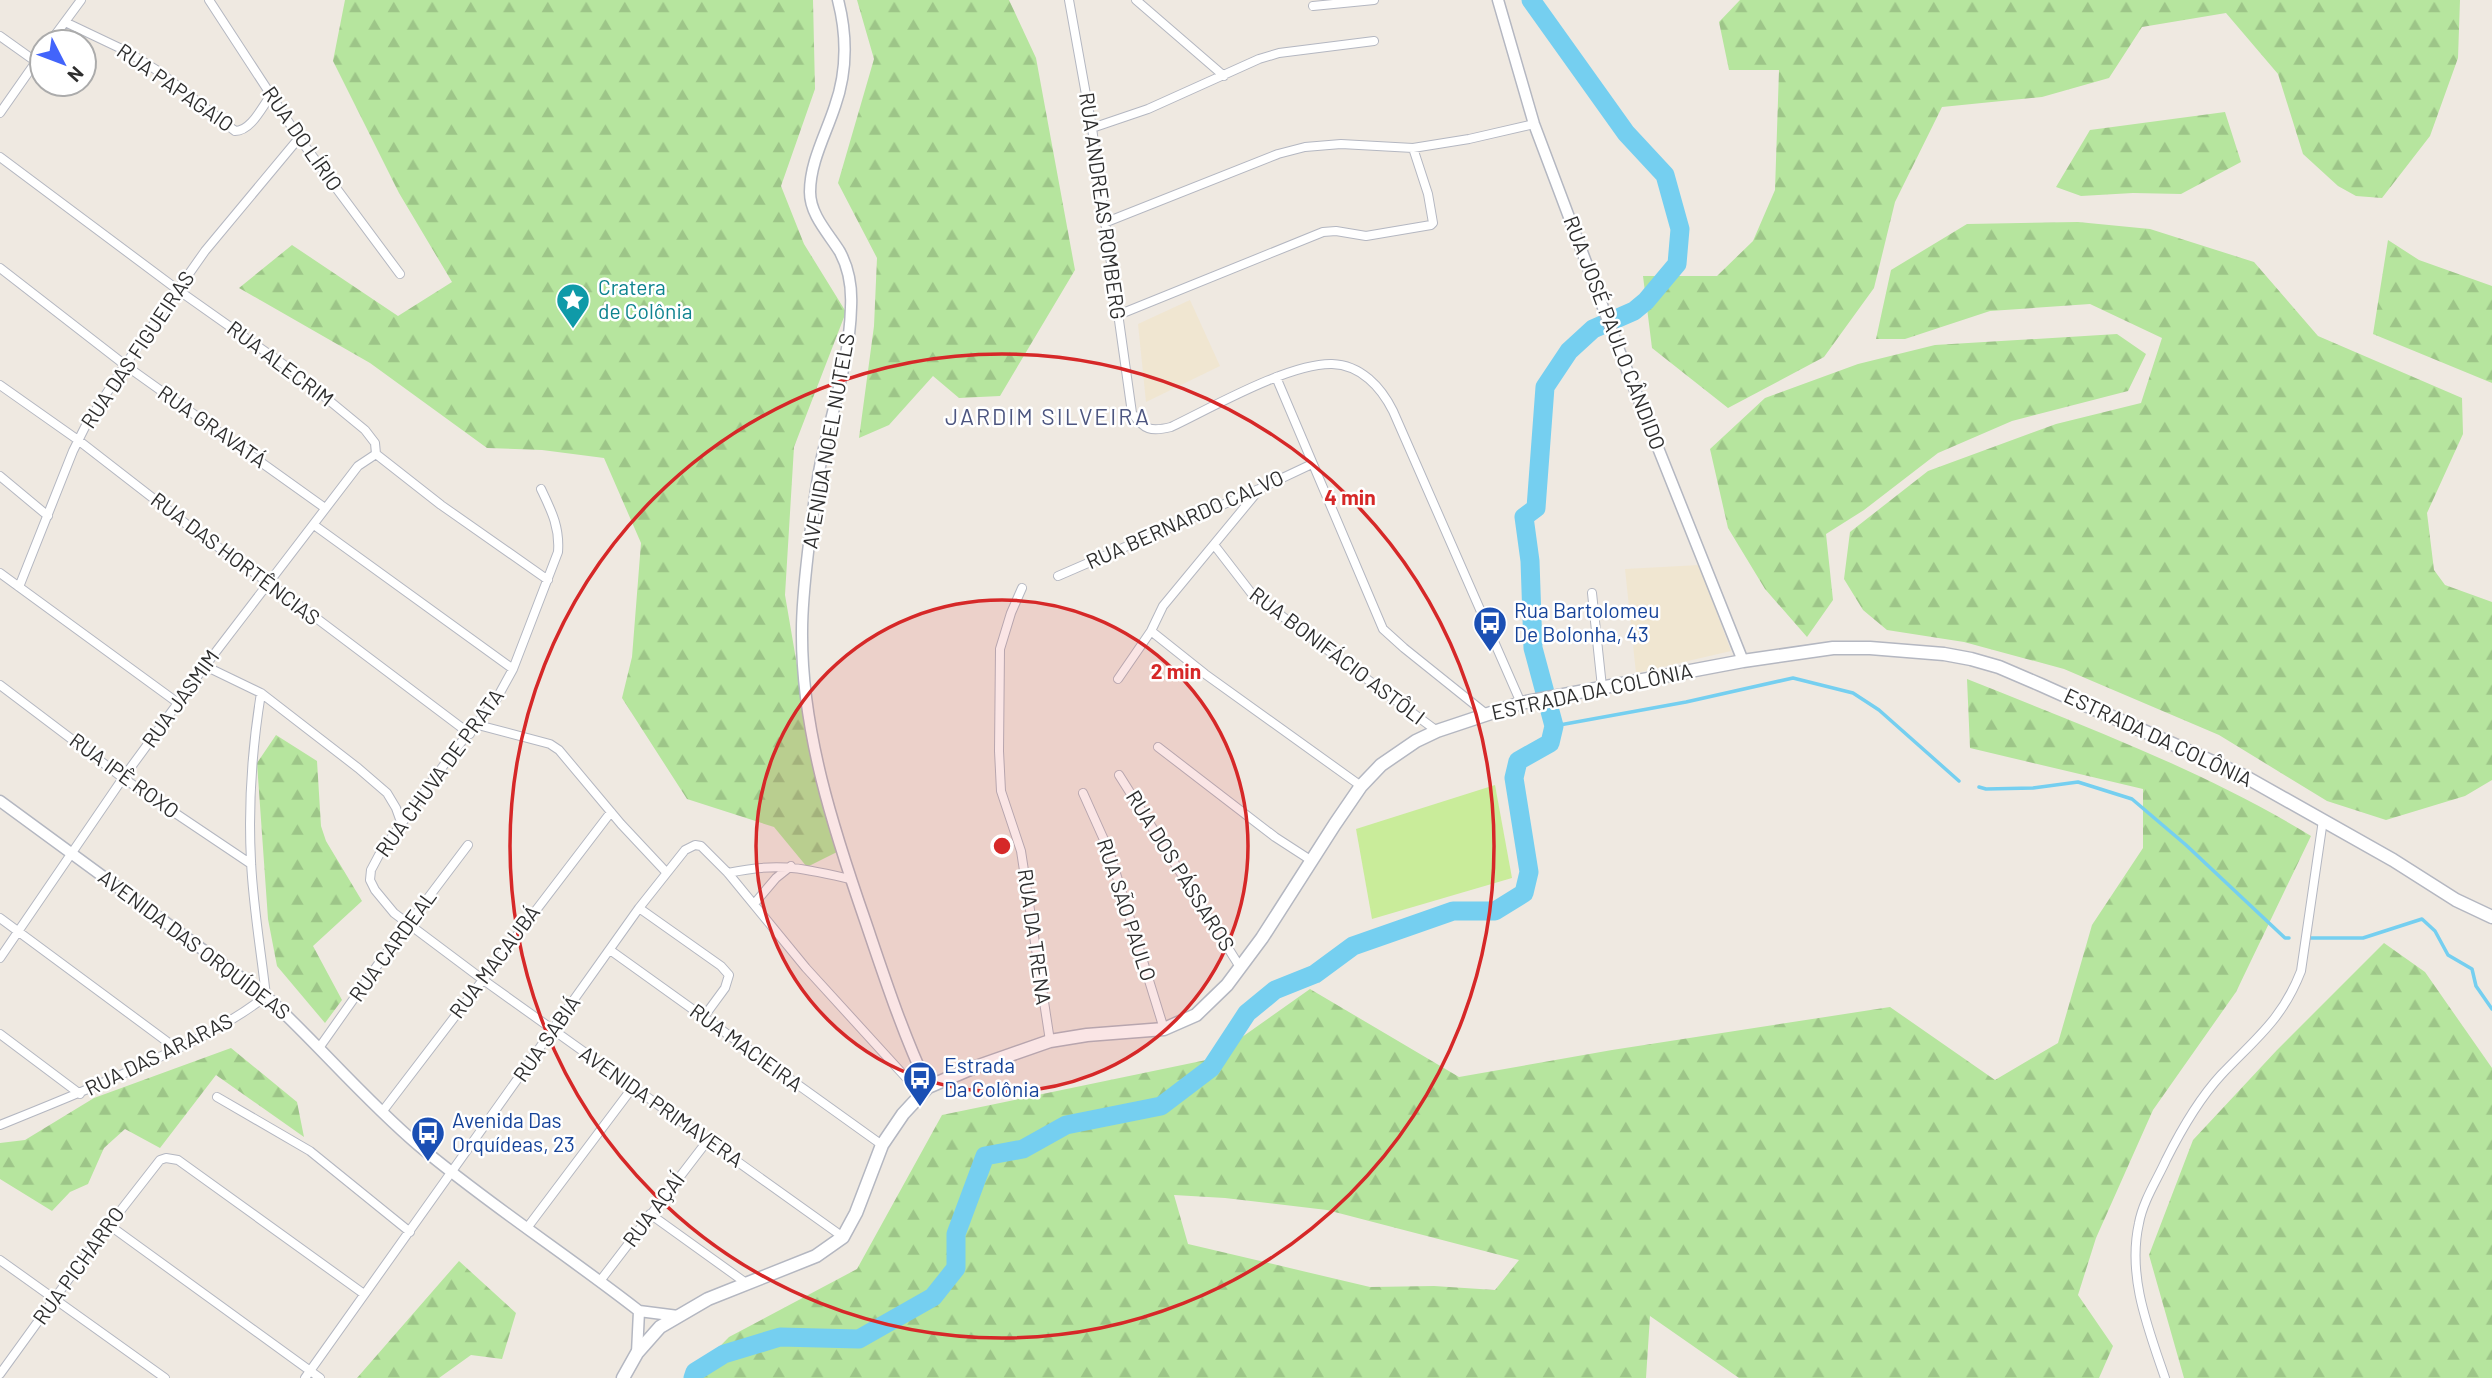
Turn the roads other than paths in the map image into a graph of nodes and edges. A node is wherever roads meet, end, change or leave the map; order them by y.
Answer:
1 (81, 0) edge
2 (209, 0) edge
3 (838, 0) edge
4 (1069, 0) edge
5 (1136, 0) edge
6 (1374, 0) edge
7 (1498, 0) edge
8 (1313, 6) dead end
9 (65, 22) junction
10 (60, 28) edge
11 (0, 37) edge
12 (1374, 41) dead end
13 (28, 56) edge
14 (28, 73) edge
15 (1224, 76) junction
16 (271, 95) junction
17 (0, 113) edge
18 (1534, 124) junction
19 (1092, 128) junction
20 (299, 138) junction
21 (1413, 148) junction
22 (0, 158) edge
23 (1104, 223) junction
24 (0, 268) edge
25 (400, 274) dead end
26 (178, 290) junction
27 (1118, 315) junction
28 (125, 365) junction
29 (1276, 377) junction
30 (0, 385) edge
31 (78, 440) junction
32 (376, 454) junction
33 (1312, 464) junction
34 (0, 477) edge
35 (541, 489) dead end
36 (1259, 489) junction
37 (326, 508) junction
38 (48, 516) junction
39 (314, 525) junction
40 (1215, 545) junction
41 (0, 573) edge
42 (1058, 576) dead end
43 (548, 580) junction
44 (269, 583) junction
45 (19, 587) junction
46 (1022, 588) dead end
47 (1592, 593) dead end
48 (1151, 631) junction
49 (1743, 661) junction
50 (205, 666) junction
51 (513, 669) junction
52 (1118, 679) dead end
53 (0, 685) edge
54 (1602, 687) junction
55 (261, 693) junction
56 (178, 703) junction
57 (1521, 703) junction
58 (1485, 713) junction
59 (478, 725) junction
60 (1437, 731) junction
61 (470, 734) junction
62 (1158, 747) dead end
63 (1119, 775) dead end
64 (123, 778) junction
65 (1362, 786) junction
66 (1083, 793) dead end
67 (0, 801) edge
68 (611, 812) junction
69 (2323, 820) junction
70 (401, 822) junction
71 (468, 845) dead end
72 (71, 853) junction
73 (1312, 861) junction
74 (251, 864) junction
75 (791, 866) junction
76 (666, 872) junction
77 (727, 873) junction
78 (850, 878) junction
79 (381, 899) joint
80 (754, 904) junction
81 (639, 908) junction
82 (2492, 917) edge
83 (0, 918) edge
84 (408, 924) junction
85 (18, 931) junction
86 (610, 950) junction
87 (0, 958) edge
88 (1240, 967) junction
89 (482, 979) junction
90 (266, 996) junction
91 (703, 1018) junction
92 (1164, 1029) junction
93 (553, 1031) junction
94 (0, 1034) edge
95 (1050, 1041) junction
96 (319, 1048) junction
97 (177, 1049) junction
98 (633, 1087) junction
99 (925, 1090) junction
100 (80, 1094) junction
101 (217, 1097) dead end
102 (382, 1112) junction
103 (0, 1125) edge
104 (708, 1140) junction
105 (882, 1146) junction
106 (453, 1171) junction
107 (650, 1214) junction
108 (109, 1225) junction
109 (527, 1228) junction
110 (410, 1232) junction
111 (843, 1237) junction
112 (0, 1260) edge
113 (600, 1281) junction
114 (746, 1283) junction
115 (364, 1294) junction
116 (54, 1300) junction
117 (639, 1311) junction
118 (678, 1316) junction
119 (637, 1353) junction
120 (308, 1374) edge
121 (1, 1376) edge
122 (165, 1378) edge
123 (320, 1378) edge
124 (623, 1378) edge
125 (2165, 1378) edge

1 - 9 street
2 - 16 street, RUA DO LÍRIO
3 - 78 street, AVENIDA NOEL NUTELS
4 - 19 street, RUA ANDREAS ROMBERG
5 - 15 street
6 - 8 street
7 - 18 street, RUA JOSÉ PAULO CÂNDIDO
9 - 10 street
9 - 16 street, RUA PAPAGAIO
11 - 13 street
12 - 15 street
14 - 17 street
15 - 19 street
16 - 20 street, RUA DO LÍRIO
18 - 21 street
18 - 49 street, RUA JOSÉ PAULO CÂNDIDO
19 - 23 street, RUA ANDREAS ROMBERG
20 - 25 street, RUA DO LÍRIO
20 - 26 street, RUA DAS FIGUEIRAS
21 - 23 street
21 - 27 street
22 - 26 street, RUA ALECRIM
23 - 27 street, RUA ANDREAS ROMBERG
24 - 28 street, RUA GRAVATÁ
26 - 28 street, RUA DAS FIGUEIRAS
26 - 32 street, RUA ALECRIM
27 - 29 street, RUA ANDREAS ROMBERG
28 - 31 street, RUA DAS FIGUEIRAS
28 - 37 street, RUA GRAVATÁ
29 - 33 street
29 - 57 street
30 - 31 street, RUA DAS HORTÊNCIAS
31 - 38 street, RUA DAS FIGUEIRAS
31 - 44 street, RUA DAS HORTÊNCIAS
32 - 37 street, RUA JASMIM
32 - 43 street, RUA ALECRIM
33 - 36 street, RUA BERNARDO CALVO
33 - 58 street
34 - 38 street
35 - 43 street, RUA CHUVA DE PRATA
36 - 40 street
36 - 42 street, RUA BERNARDO CALVO
37 - 39 street, RUA JASMIM
38 - 45 street, RUA DAS FIGUEIRAS
39 - 44 street, RUA JASMIM
39 - 51 street
40 - 48 street
40 - 60 street, RUA BONIFÁCIO ASTÔLI
41 - 45 street
43 - 51 street, RUA CHUVA DE PRATA
44 - 50 street, RUA JASMIM
44 - 61 street, RUA DAS HORTÊNCIAS
45 - 56 street
46 - 95 street, RUA DA TRENA
47 - 54 street
48 - 52 street
48 - 65 street
49 - 54 main road, ESTRADA DA COLÔNIA
49 - 69 main road, ESTRADA DA COLÔNIA
50 - 55 street
50 - 56 street, RUA JASMIM
51 - 59 street, RUA CHUVA DE PRATA
53 - 64 street, RUA IPÊ ROXO
54 - 57 main road, ESTRADA DA COLÔNIA
55 - 70 street
55 - 74 street
56 - 64 street, RUA JASMIM
57 - 58 main road, ESTRADA DA COLÔNIA
58 - 60 main road, ESTRADA DA COLÔNIA
59 - 61 street, RUA CHUVA DE PRATA
59 - 68 street
60 - 65 main road, ESTRADA DA COLÔNIA
61 - 70 street, RUA CHUVA DE PRATA
62 - 73 street
63 - 88 street, RUA DOS PÁSSAROS
64 - 72 street, RUA JASMIM
64 - 74 street, RUA IPÊ ROXO
65 - 73 main road, ESTRADA DA COLÔNIA
66 - 92 street, RUA SÃO PAULO
67 - 72 street, AVENIDA DAS ORQUÍDEAS
68 - 76 street
68 - 89 street, RUA MACAUBÁ
69 - 82 main road, ESTRADA DA COLÔNIA
69 - 125 street
70 - 79 street, RUA CHUVA DE PRATA
71 - 84 street, RUA CARDEAL
72 - 85 street, RUA JASMIM
72 - 90 street, AVENIDA DAS ORQUÍDEAS
73 - 88 main road, ESTRADA DA COLÔNIA
74 - 90 street
75 - 77 street
75 - 78 street
75 - 80 street
76 - 77 street, RUA SABIÁ
76 - 81 street, RUA SABIÁ
77 - 80 street
78 - 99 street, AVENIDA NOEL NUTELS
79 - 84 street, AVENIDA PRIMAVERA
80 - 99 street
81 - 86 street, RUA SABIÁ
81 - 91 street
83 - 85 street
84 - 89 street, AVENIDA PRIMAVERA
84 - 96 street, RUA CARDEAL
85 - 87 street, RUA JASMIM
85 - 97 street
86 - 91 street, RUA MACIEIRA
86 - 93 street, RUA SABIÁ
88 - 92 main road, ESTRADA DA COLÔNIA
89 - 93 street, AVENIDA PRIMAVERA
89 - 102 street, RUA MACAUBÁ
90 - 96 street, AVENIDA DAS ORQUÍDEAS
90 - 97 street, RUA DAS ARARAS
91 - 105 street, RUA MACIEIRA
92 - 95 main road, ESTRADA DA COLÔNIA
93 - 98 street, AVENIDA PRIMAVERA
93 - 106 street, RUA SABIÁ
94 - 100 street
95 - 99 main road, ESTRADA DA COLÔNIA
96 - 102 street, AVENIDA DAS ORQUÍDEAS
97 - 100 street, RUA DAS ARARAS
98 - 104 street, AVENIDA PRIMAVERA
98 - 109 street
99 - 105 main road, ESTRADA DA COLÔNIA
100 - 103 street, RUA DAS ARARAS
101 - 110 street
102 - 106 street, AVENIDA DAS ORQUÍDEAS
104 - 107 street, RUA AÇAÍ
104 - 111 street, AVENIDA PRIMAVERA
105 - 111 main road, ESTRADA DA COLÔNIA
106 - 109 street, AVENIDA DAS ORQUÍDEAS
106 - 110 street, RUA SABIÁ
107 - 113 street, RUA AÇAÍ
107 - 114 street
108 - 115 street, RUA PICHARRO
108 - 116 street, RUA PICHARRO
108 - 120 street
109 - 113 street, AVENIDA DAS ORQUÍDEAS
110 - 115 street, RUA SABIÁ
111 - 114 main road, ESTRADA DA COLÔNIA
112 - 116 street
113 - 117 street, AVENIDA DAS ORQUÍDEAS
114 - 118 main road, ESTRADA DA COLÔNIA
115 - 120 street, RUA SABIÁ
116 - 121 street, RUA PICHARRO
116 - 122 street
117 - 118 street
117 - 119 street
118 - 119 main road, ESTRADA DA COLÔNIA
119 - 124 main road, ESTRADA DA COLÔNIA
120 - 123 street

